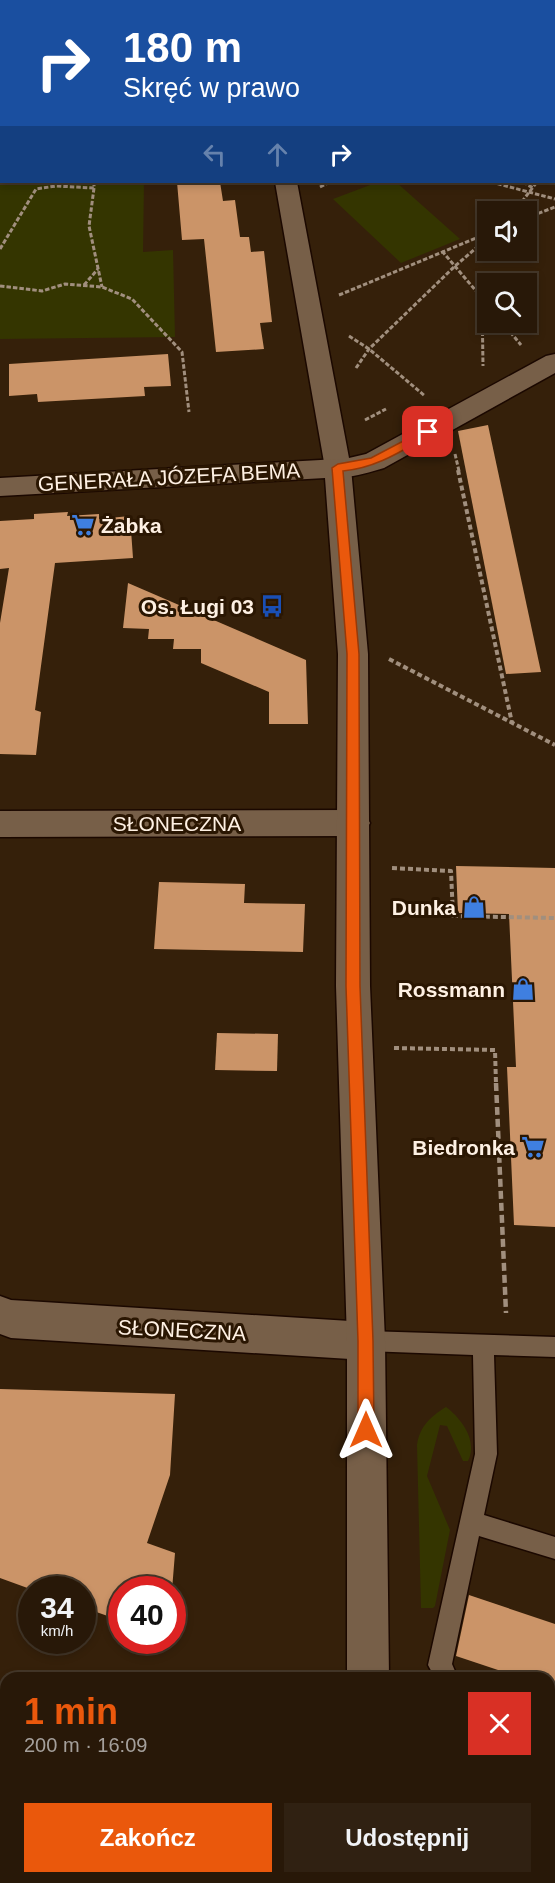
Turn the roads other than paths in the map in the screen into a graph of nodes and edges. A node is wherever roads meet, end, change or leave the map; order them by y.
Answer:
1 (286, 183) edge
2 (555, 362) edge
3 (338, 468) junction
4 (0, 487) edge
5 (354, 823) junction
6 (0, 824) edge
7 (0, 1315) edge
8 (366, 1341) junction
9 (483, 1345) junction
10 (555, 1347) edge
11 (471, 1522) junction
12 (555, 1548) edge
13 (368, 1672) edge
14 (444, 1672) edge

1 - 3 street
2 - 3 street, GENERAŁA JÓZEFA BEMA
3 - 4 street, GENERAŁA JÓZEFA BEMA
3 - 5 street
5 - 6 street, SŁONECZNA
5 - 8 street
7 - 8 street, SŁONECZNA
8 - 9 lane
8 - 13 street
9 - 10 lane
9 - 11 lane
11 - 12 lane
11 - 14 lane

